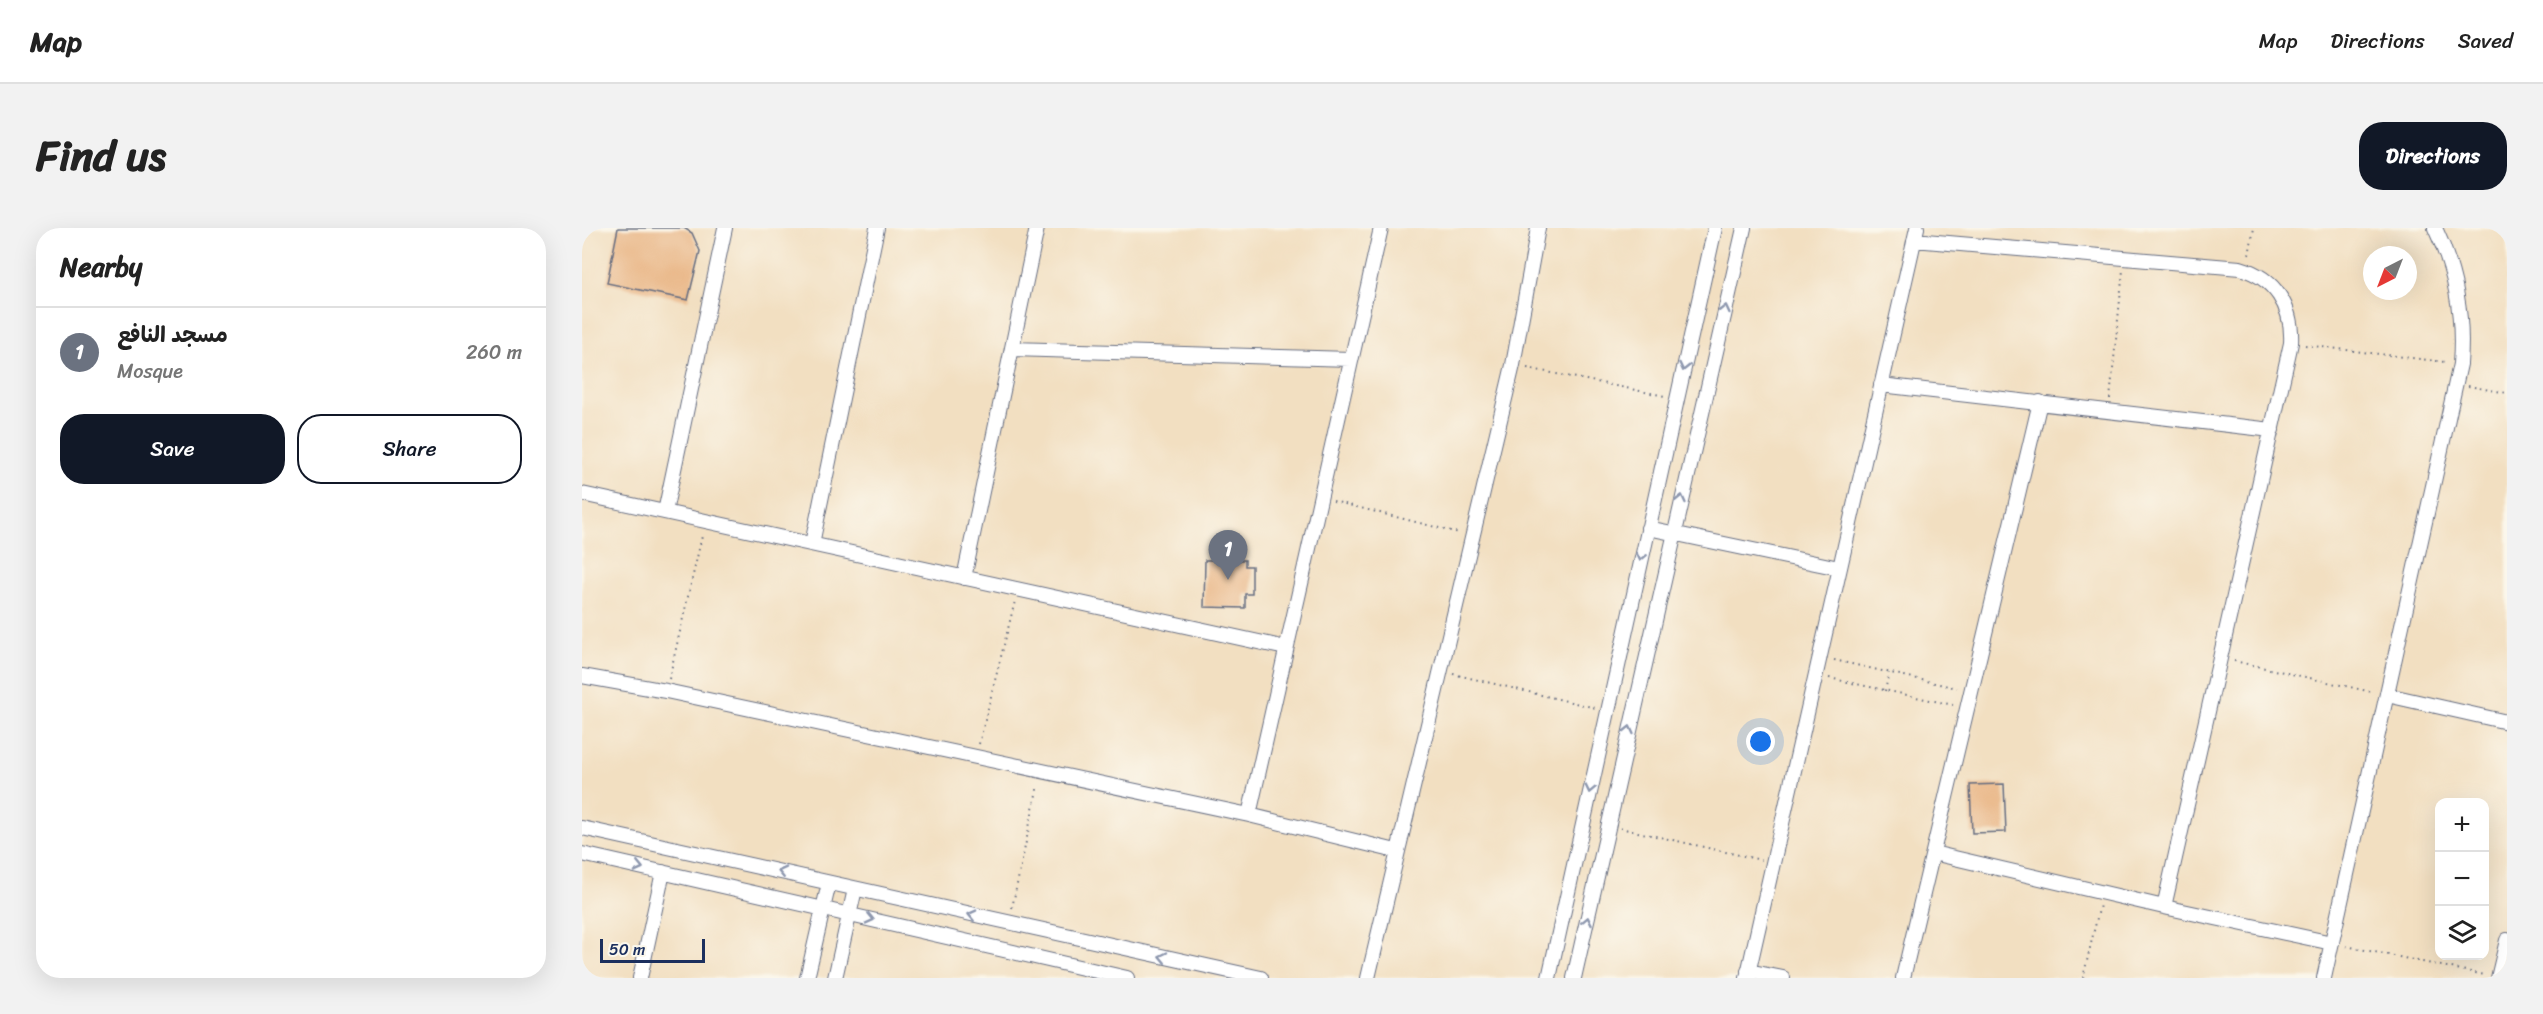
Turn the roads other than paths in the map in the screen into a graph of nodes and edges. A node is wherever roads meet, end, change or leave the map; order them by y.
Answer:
1 (725, 228) edge
2 (877, 228) edge
3 (1037, 228) edge
4 (1381, 228) edge
5 (1538, 228) edge
6 (1715, 228) edge
7 (1744, 228) edge
8 (2436, 228) edge
9 (1915, 234) edge
10 (1012, 349) junction
11 (1351, 359) junction
12 (1881, 385) junction
13 (2040, 402) junction
14 (2272, 430) junction
15 (582, 494) edge
16 (664, 512) junction
17 (1648, 528) junction
18 (1673, 533) junction
19 (812, 544) junction
20 (1839, 568) junction
21 (964, 578) junction
22 (1286, 648) junction
23 (582, 676) edge
24 (2387, 695) junction
25 (2507, 722) edge
26 (1249, 815) junction
27 (582, 828) edge
28 (1396, 851) junction
29 (1933, 853) junction
30 (582, 854) edge
31 (663, 872) junction
32 (829, 883) junction
33 (855, 889) junction
34 (2164, 907) junction
35 (823, 909) junction
36 (849, 915) junction
37 (2507, 940) edge
38 (2332, 943) junction
39 (1747, 974) edge
40 (640, 978) edge
41 (807, 978) edge
42 (835, 978) edge
43 (1127, 978) edge
44 (1261, 978) edge
45 (1368, 978) edge
46 (1549, 978) edge
47 (1574, 978) edge
48 (1783, 978) edge
49 (1903, 978) edge
50 (2324, 978) edge
51 (2498, 978) edge

1 - 16 street
2 - 19 street
3 - 10 street
4 - 11 street
5 - 28 street
6 -> 17 street
18 -> 7 street
8 - 24 street
9 - 12 street
9 - 14 street
10 - 11 street
10 - 21 street
11 - 22 street
12 - 13 street
12 - 20 street
13 - 14 street
13 - 29 street
14 - 34 street
15 - 16 street
16 - 19 street
17 - 18 street
17 -> 46 street
18 - 20 street
47 -> 18 street
19 - 21 street
20 - 39 street
21 - 22 street
22 - 26 street
23 - 26 street
24 - 25 street
24 - 38 street
26 - 28 street
32 -> 27 street
28 - 45 street
29 - 34 street
29 - 49 street
30 -> 31 street
31 - 35 street
31 - 40 street
32 - 33 street
32 - 35 street
33 - 36 street
44 -> 33 street
34 - 38 street
35 - 36 street
35 - 41 street
36 - 42 street
36 -> 43 street
37 - 51 street
38 - 50 street
39 - 48 street

